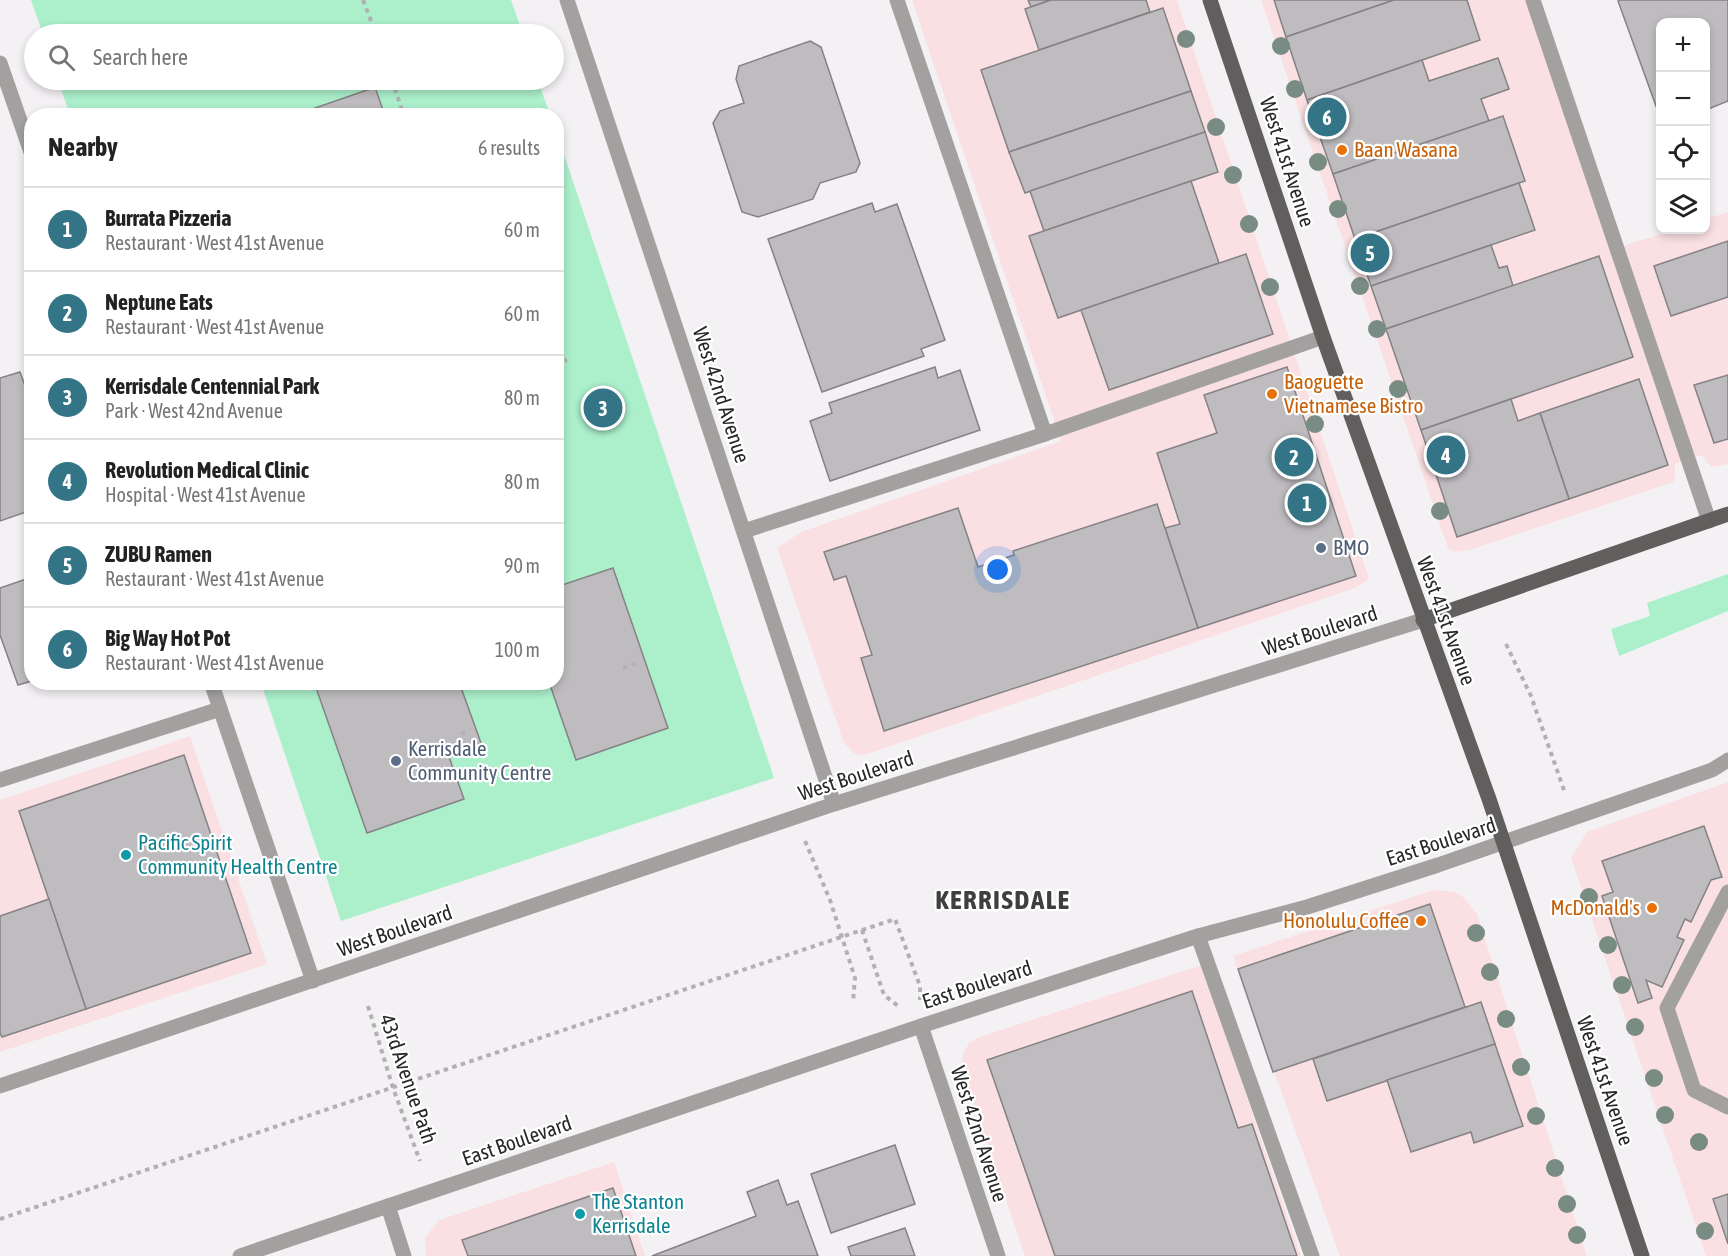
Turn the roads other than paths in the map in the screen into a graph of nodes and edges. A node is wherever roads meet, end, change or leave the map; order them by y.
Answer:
1 (567, 0) edge
2 (897, 0) edge
3 (1210, 0) edge
4 (1533, 0) edge
5 (0, 63) edge
6 (24, 132) edge
7 (1323, 337) junction
8 (1045, 434) junction
9 (1728, 514) edge
10 (1709, 521) junction
11 (744, 531) junction
12 (1423, 620) junction
13 (213, 690) edge
14 (219, 709) junction
15 (1728, 760) edge
16 (0, 780) edge
17 (834, 804) junction
18 (1504, 843) junction
19 (1728, 892) edge
20 (1198, 936) junction
21 (313, 981) junction
22 (921, 1026) junction
23 (0, 1086) edge
24 (1728, 1107) edge
25 (388, 1206) junction
26 (240, 1256) edge
27 (404, 1256) edge
28 (998, 1256) edge
29 (1312, 1256) edge
30 (1642, 1256) edge

1 - 11 street, West 42nd Avenue
2 - 8 street
3 - 7 main road, West 41st Avenue
4 - 10 street
5 - 6 street
7 - 8 street
7 - 12 main road, West 41st Avenue
8 - 11 street
9 - 10 main road, West Boulevard
10 - 12 main road, West Boulevard
11 - 17 street, West 42nd Avenue
12 - 17 street, West Boulevard
12 - 18 main road, West 41st Avenue
13 - 14 street
14 - 16 street
14 - 21 street
15 - 18 street, East Boulevard
17 - 21 street, West Boulevard
18 - 20 street, East Boulevard
18 - 30 main road, West 41st Avenue
19 - 24 street
20 - 22 street, East Boulevard
20 - 29 street
21 - 23 street, West Boulevard
22 - 25 street, East Boulevard
22 - 28 street, West 42nd Avenue
25 - 26 street, East Boulevard
25 - 27 street

